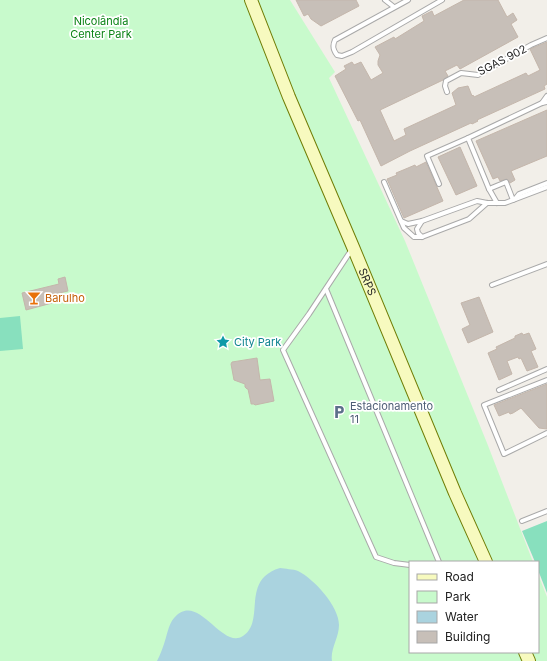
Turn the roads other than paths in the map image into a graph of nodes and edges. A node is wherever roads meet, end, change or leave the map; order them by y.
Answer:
1 (251, 0) edge
2 (385, 0) edge
3 (408, 0) edge
4 (442, 0) edge
5 (434, 2) edge
6 (394, 7) junction
7 (547, 38) edge
8 (447, 92) dead end
9 (547, 96) edge
10 (544, 102) edge
11 (468, 138) junction
12 (384, 182) dead end
13 (439, 184) dead end
14 (547, 184) edge
15 (547, 187) edge
16 (489, 189) junction
17 (514, 199) junction
18 (487, 203) junction
19 (497, 203) junction
20 (401, 220) junction
21 (422, 221) junction
22 (422, 236) junction
23 (354, 247) junction
24 (547, 264) edge
25 (492, 285) dead end
26 (326, 289) junction
27 (547, 368) edge
28 (547, 380) edge
29 (499, 390) dead end
30 (547, 433) edge
31 (547, 511) edge
32 (522, 521) dead end
33 (439, 561) edge
34 (486, 561) edge
35 (409, 564) edge

1 - 23 main road, SRPS
2 - 6 lane
3 - 6 lane
4 - 5 lane
5 - 6 lane
7 - 8 lane, SGAS 902
9 - 10 lane
10 - 11 lane
11 - 13 lane
11 - 16 lane
12 - 20 lane
14 - 17 lane
15 - 17 lane
16 - 17 lane
16 - 19 lane
17 - 19 lane
18 - 19 lane
18 - 21 lane
18 - 22 lane
20 - 21 lane
20 - 22 lane
21 - 22 lane
23 - 26 lane
23 - 34 main road, SRPS
24 - 25 lane
26 - 33 lane
26 - 35 lane
27 - 29 lane
28 - 30 lane
31 - 32 lane

